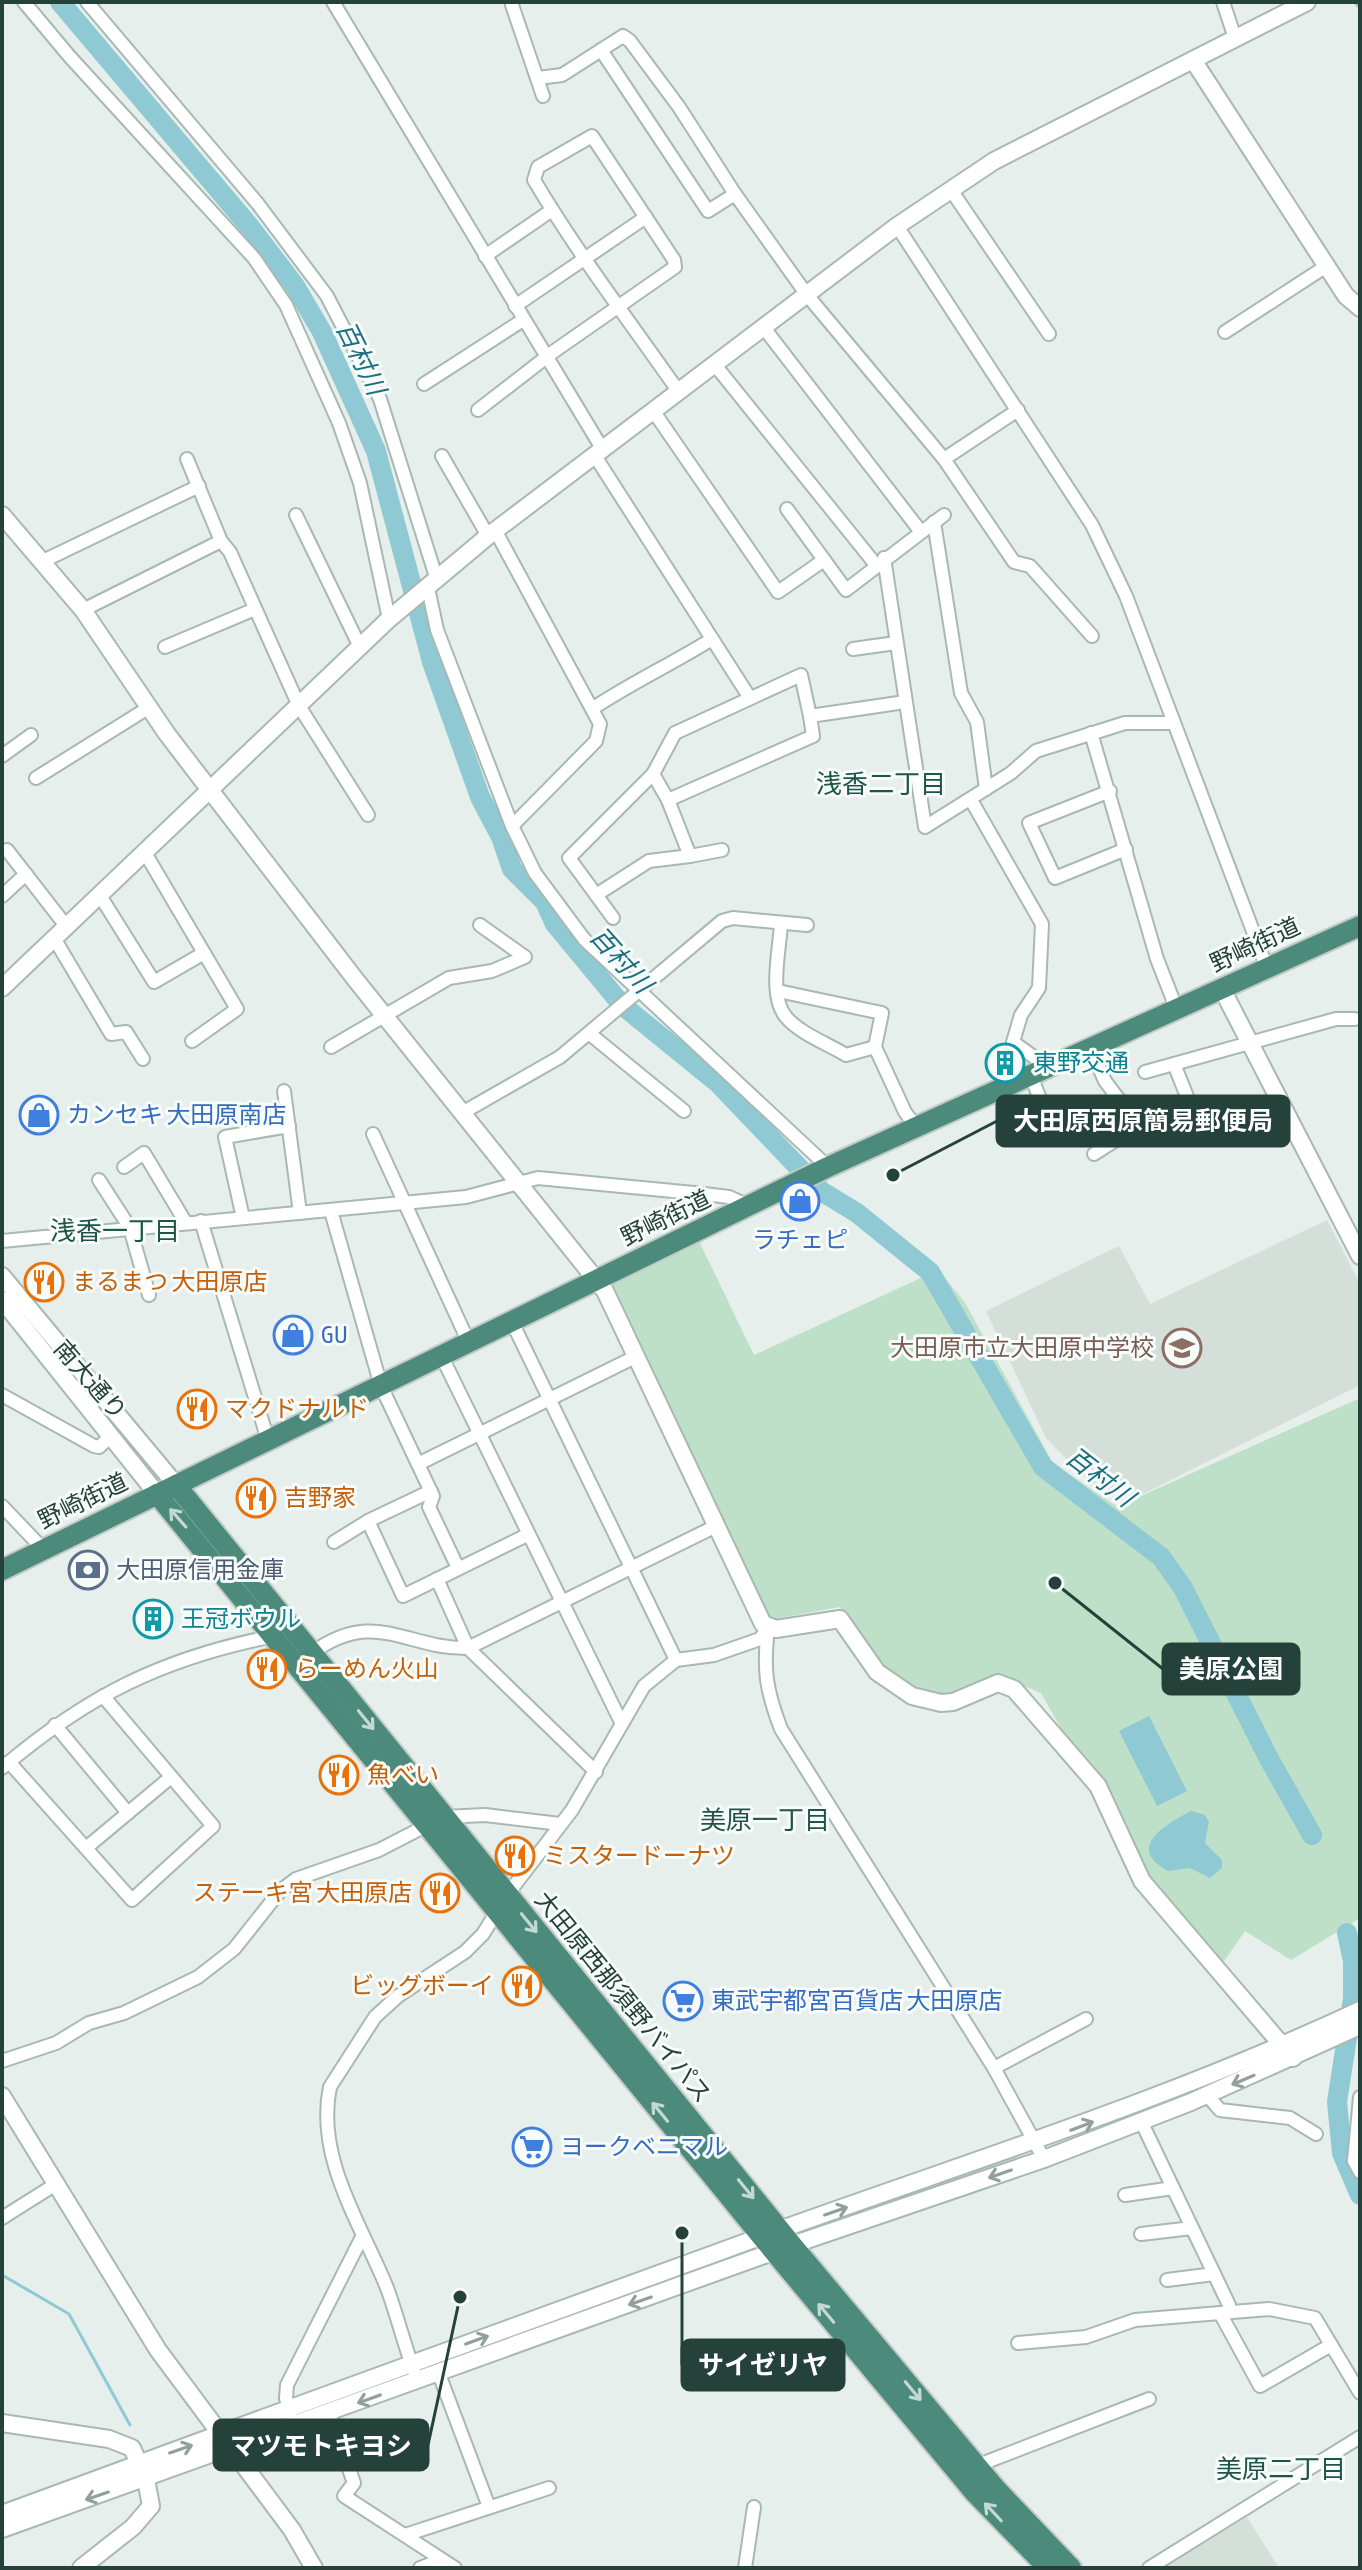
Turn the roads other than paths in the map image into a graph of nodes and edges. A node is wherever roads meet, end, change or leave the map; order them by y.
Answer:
1 (24, 2) edge
2 (87, 2) edge
3 (333, 2) edge
4 (1223, 2) edge
5 (1307, 2) edge
6 (512, 5) dead end
7 (1235, 38) junction
8 (601, 50) junction
9 (1193, 60) junction
10 (538, 78) junction
11 (543, 96) dead end
12 (951, 190) junction
13 (735, 194) junction
14 (552, 210) junction
15 (646, 217) junction
16 (897, 226) junction
17 (485, 256) junction
18 (587, 260) junction
19 (1328, 265) junction
20 (807, 295) junction
21 (515, 306) junction
22 (620, 308) junction
23 (1360, 308) edge
24 (523, 320) junction
25 (764, 328) junction
26 (1225, 332) dead end
27 (1049, 334) dead end
28 (546, 359) junction
29 (715, 365) junction
30 (424, 384) dead end
31 (679, 392) junction
32 (478, 410) dead end
33 (1018, 410) junction
34 (654, 412) junction
35 (599, 453) junction
36 (442, 456) dead end
37 (187, 459) dead end
38 (944, 459) junction
39 (199, 486) junction
40 (787, 509) dead end
41 (2, 515) edge
42 (296, 515) dead end
43 (921, 532) junction
44 (492, 533) junction
45 (221, 541) junction
46 (824, 560) junction
47 (41, 562) junction
48 (880, 562) junction
49 (429, 587) junction
50 (255, 609) junction
51 (83, 610) junction
52 (394, 615) junction
53 (1092, 636) dead end
54 (712, 639) junction
55 (896, 643) junction
56 (165, 647) dead end
57 (360, 647) junction
58 (853, 649) dead end
59 (750, 698) junction
60 (905, 702) junction
61 (299, 706) junction
62 (148, 708) junction
63 (592, 709) junction
64 (810, 716) junction
65 (1172, 723) junction
66 (1091, 733) junction
67 (31, 735) dead end
68 (2, 756) edge
69 (653, 774) junction
70 (36, 778) dead end
71 (986, 789) junction
72 (210, 791) junction
73 (1110, 791) junction
74 (668, 800) junction
75 (971, 800) junction
76 (368, 815) dead end
77 (512, 826) junction
78 (1126, 849) junction
79 (7, 850) dead end
80 (722, 850) dead end
81 (144, 851) junction
82 (690, 856) junction
83 (26, 874) junction
84 (99, 894) junction
85 (596, 895) junction
86 (2, 896) edge
87 (613, 918) dead end
88 (781, 923) junction
89 (480, 925) dead end
90 (807, 925) dead end
91 (66, 926) junction
92 (1360, 926) edge
93 (54, 938) junction
94 (204, 953) junction
95 (1267, 968) junction
96 (2, 988) edge
97 (1222, 989) junction
98 (778, 991) junction
99 (638, 993) junction
100 (1177, 1010) junction
101 (385, 1017) junction
102 (1355, 1019) dead end
103 (590, 1034) junction
104 (192, 1041) dead end
105 (1250, 1042) junction
106 (331, 1047) dead end
107 (875, 1047) junction
108 (1091, 1049) junction
109 (143, 1059) dead end
110 (1174, 1064) junction
111 (1040, 1072) junction
112 (1145, 1072) dead end
113 (284, 1091) dead end
114 (1192, 1109) dead end
115 (684, 1111) dead end
116 (462, 1113) junction
117 (289, 1126) junction
118 (1136, 1127) junction
119 (917, 1128) junction
120 (373, 1134) dead end
121 (1055, 1137) dead end
122 (1147, 1137) dead end
123 (1094, 1154) dead end
124 (124, 1167) dead end
125 (823, 1170) junction
126 (99, 1180) dead end
127 (516, 1181) junction
128 (406, 1203) junction
129 (749, 1206) junction
130 (331, 1211) junction
131 (300, 1213) junction
132 (243, 1218) junction
133 (201, 1221) junction
134 (186, 1223) junction
135 (130, 1228) junction
136 (2, 1241) edge
137 (1360, 1256) edge
138 (2, 1276) edge
139 (595, 1282) junction
140 (149, 1295) dead end
141 (2, 1300) edge
142 (512, 1322) junction
143 (469, 1343) junction
144 (442, 1357) junction
145 (635, 1357) junction
146 (381, 1386) junction
147 (2, 1395) edge
148 (551, 1399) junction
149 (479, 1433) junction
150 (112, 1435) junction
151 (268, 1440) junction
152 (418, 1464) junction
153 (176, 1485) junction
154 (431, 1491) junction
155 (157, 1494) junction
156 (2, 1506) edge
157 (368, 1521) junction
158 (716, 1526) junction
159 (527, 1535) junction
160 (334, 1542) dead end
161 (44, 1550) junction
162 (458, 1568) junction
163 (632, 1569) junction
164 (2, 1570) edge
165 (437, 1579) junction
166 (561, 1602) junction
167 (768, 1628) junction
168 (274, 1636) junction
169 (468, 1648) junction
170 (312, 1653) junction
171 (676, 1660) junction
172 (103, 1696) junction
173 (621, 1722) junction
174 (55, 1725) junction
175 (5, 1765) edge
176 (596, 1772) junction
177 (171, 1777) junction
178 (128, 1813) junction
179 (436, 1822) junction
180 (560, 1824) junction
181 (86, 1848) junction
182 (501, 1904) junction
183 (1360, 2010) edge
184 (1086, 2019) dead end
185 (1360, 2026) edge
186 (1339, 2028) junction
187 (1288, 2052) junction
188 (2, 2061) edge
189 (994, 2068) junction
190 (1207, 2095) junction
191 (2, 2096) edge
192 (1360, 2097) edge
193 (1141, 2121) junction
194 (1316, 2134) dead end
195 (1034, 2144) junction
196 (1044, 2159) junction
197 (1360, 2172) edge
198 (56, 2184) junction
199 (1173, 2188) junction
200 (1125, 2195) dead end
201 (2, 2218) edge
202 (1192, 2228) junction
203 (1141, 2234) dead end
204 (362, 2237) junction
205 (777, 2241) junction
206 (1214, 2274) junction
207 (1167, 2280) dead end
208 (1225, 2309) junction
209 (1018, 2343) dead end
210 (1331, 2345) junction
211 (411, 2363) junction
212 (439, 2374) junction
213 (418, 2382) junction
214 (1360, 2393) edge
215 (1149, 2399) dead end
216 (329, 2413) junction
217 (291, 2418) junction
218 (2, 2423) edge
219 (220, 2435) junction
220 (1360, 2437) edge
221 (232, 2449) junction
222 (976, 2466) junction
223 (143, 2471) junction
224 (549, 2488) dead end
225 (489, 2507) junction
226 (754, 2507) dead end
227 (2, 2514) edge
228 (2, 2529) edge
229 (405, 2535) junction
230 (442, 2560) junction
231 (81, 2568) edge
232 (314, 2568) edge
233 (420, 2568) edge
234 (455, 2568) edge
235 (745, 2568) edge
236 (1048, 2568) edge
237 (1071, 2568) edge
238 (1149, 2568) edge

1 - 52 street
2 - 49 street
3 - 17 street
4 - 7 street
5 - 7 street
6 - 10 street
7 - 9 street
8 - 10 street
8 - 13 street
8 - 13 street
9 - 12 street
9 - 19 street
10 - 11 street
12 - 16 street
12 - 27 street
13 - 20 street
14 - 15 street
14 - 17 street
14 - 18 street
15 - 18 street
15 - 22 street
16 - 20 street
16 - 33 street
17 - 21 street
18 - 21 street
18 - 22 street
19 - 23 street
19 - 26 street
20 - 25 street
20 - 38 street
21 - 24 street
22 - 28 street
22 - 31 street
24 - 28 street
24 - 30 street
25 - 29 street
25 - 43 street
28 - 32 street
28 - 35 street
29 - 31 street
29 - 48 street
31 - 34 street
33 - 38 street
33 - 65 street
34 - 35 street
34 - 46 street
35 - 44 street
35 - 54 street
36 - 44 street
37 - 39 street
38 - 53 street
39 - 45 street
39 - 47 street
40 - 46 street
41 - 47 street
42 - 57 street
43 - 48 street
43 - 71 street
44 - 49 street
44 - 63 street
45 - 50 street
45 - 51 street
46 - 48 street
47 - 51 street
48 - 55 street
49 - 52 street
49 - 77 street
50 - 56 street
50 - 61 street
51 - 62 street
52 - 57 street
54 - 59 street
54 - 63 street
55 - 58 street
55 - 60 street
57 - 61 street
59 - 64 street
59 - 69 street
60 - 64 street
60 - 75 street
61 - 72 street
61 - 76 street
62 - 70 street
62 - 72 street
63 - 77 street
64 - 74 street
65 - 66 street
65 - 95 street
66 - 71 street
66 - 73 street
67 - 68 street
69 - 74 street
69 - 85 street
71 - 75 street
72 - 81 street
72 - 101 street
73 - 78 street
73 - 78 street
74 - 82 street
75 - 111 street
77 - 99 street
78 - 100 street
79 - 83 street
80 - 82 street
81 - 84 street
81 - 94 street
82 - 85 street
83 - 86 street
83 - 91 street
84 - 91 street
84 - 94 street
85 - 87 street
88 - 90 street
88 - 98 street
88 - 99 street
89 - 101 street
91 - 93 street
92 - 95 highway, 野崎街道
93 - 96 street
93 - 109 street
94 - 104 street
95 - 97 highway, 野崎街道
97 - 100 highway, 野崎街道
97 - 105 street
98 - 107 street
98 - 107 street
99 - 103 street
99 - 125 street
100 - 108 highway, 野崎街道
101 - 106 street
101 - 116 street
102 - 105 street
103 - 115 street
103 - 116 street
105 - 110 street
105 - 137 street
107 - 119 street
108 - 111 highway, 野崎街道
108 - 118 street
110 - 112 street
110 - 114 street
111 - 119 highway, 野崎街道
111 - 121 street
113 - 117 street
116 - 127 street
117 - 131 street
117 - 132 street
118 - 122 street
118 - 123 street
119 - 125 highway, 野崎街道
120 - 128 street
124 - 134 street
125 - 129 highway, 野崎街道
126 - 135 street
127 - 128 street
127 - 129 street
127 - 139 street
128 - 130 street
128 - 143 street
129 - 139 highway, 野崎街道
130 - 131 street
130 - 146 street
131 - 132 street
132 - 133 street
133 - 134 street
133 - 151 street
134 - 135 street
135 - 136 street
135 - 140 street
138 - 153 street, 南大通り
139 - 142 highway, 野崎街道
139 - 145 street
141 - 150 street, 南大通り
142 - 143 highway, 野崎街道
142 - 148 street
143 - 144 highway, 野崎街道
144 - 146 highway, 野崎街道
144 - 149 street
145 - 148 street
145 - 158 street
146 - 151 highway, 野崎街道
146 - 152 street
147 - 150 street
148 - 149 street
148 - 163 street
149 - 152 street
149 - 159 street
150 - 155 street, 南大通り
151 - 153 highway, 野崎街道
152 - 154 street
153 - 155 highway, 野崎街道
153 - 170 highway, 大田原西那須野バイパス
154 - 157 street
154 - 162 street
155 - 161 highway, 野崎街道
168 -> 155 highway, 大田原西那須野バイパス
156 - 161 street
157 - 160 street
157 - 165 street
158 - 163 street
158 - 167 street
159 - 162 street
159 - 166 street
161 - 164 highway, 野崎街道
162 - 165 street
163 - 166 street
163 - 171 street
165 - 169 street
166 - 169 street
166 - 173 street
167 - 171 street
167 - 187 street
167 - 189 street
168 - 172 street
168 - 179 highway, 大田原西那須野バイパス
169 - 170 street
169 - 176 street
170 -> 179 highway, 大田原西那須野バイパス
171 - 173 street
172 - 174 street
172 - 177 street
173 - 176 street
174 - 175 street
174 - 178 street
175 - 181 street
176 - 180 street
177 - 178 street
177 - 181 street
178 - 181 street
179 - 180 street
179 - 182 highway, 大田原西那須野バイパス
179 - 188 street
180 - 182 street
182 - 204 street
182 - 205 highway, 大田原西那須野バイパス
183 - 186 street
184 - 189 street
185 - 186 street
186 - 187 street
187 -> 190 street
195 -> 187 street
189 - 195 street
190 - 193 street
190 - 194 street
191 - 198 street
192 - 197 street
193 - 196 street
193 - 199 street
195 - 196 street
205 -> 195 street
196 -> 205 street
198 - 201 street
198 - 219 street
199 - 200 street
199 - 202 street
202 - 203 street
202 - 206 street
204 - 211 street
204 - 217 street
211 -> 205 street
205 -> 212 street
205 -> 222 highway, 大田原西那須野バイパス
236 -> 205 highway, 大田原西那須野バイパス
206 - 207 street
206 - 208 street
208 - 209 street
208 - 210 street
208 - 210 street
210 - 214 street
211 - 213 street
211 - 217 street
212 - 213 street
212 - 225 street
213 -> 216 street
215 - 222 street
216 - 217 street
216 - 229 street
217 - 219 street
217 - 221 street
218 - 223 street
219 - 221 street
223 -> 219 street
220 - 238 street
221 - 223 street
221 - 232 street
222 - 237 highway, 大田原西那須野バイパス
223 - 227 street
223 -> 228 street
223 - 231 street
224 - 225 street
225 - 229 street
226 - 235 street
229 - 230 street
230 - 233 street
230 - 234 street

